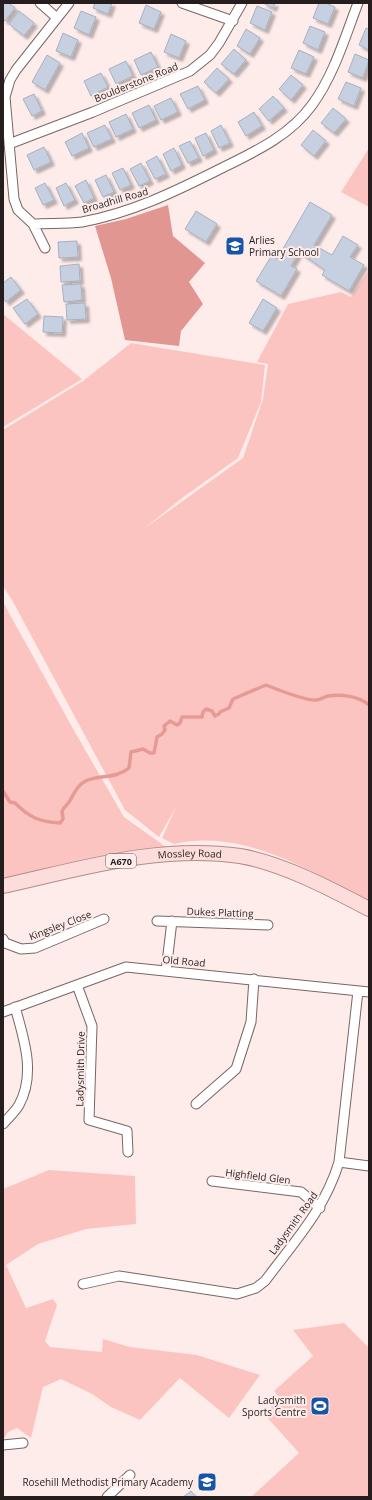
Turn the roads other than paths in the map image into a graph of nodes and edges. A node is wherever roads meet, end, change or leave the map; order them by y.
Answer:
1 (40, 3) edge
2 (69, 3) edge
3 (182, 3) edge
4 (242, 3) edge
5 (358, 3) edge
6 (57, 18) junction
7 (233, 21) junction
8 (8, 144) junction
9 (33, 224) junction
10 (45, 248) dead end
11 (3, 886) edge
12 (369, 909) edge
13 (104, 919) dead end
14 (157, 921) dead end
15 (172, 921) junction
16 (268, 924) dead end
17 (3, 939) edge
18 (166, 971) junction
19 (254, 979) junction
20 (77, 985) junction
21 (358, 991) junction
22 (369, 992) edge
23 (15, 1007) junction
24 (3, 1012) edge
25 (196, 1104) dead end
26 (3, 1124) edge
27 (128, 1152) dead end
28 (339, 1162) junction
29 (369, 1166) edge
30 (212, 1181) dead end
31 (320, 1208) junction
32 (83, 1284) dead end
33 (24, 1443) dead end
34 (3, 1445) edge
35 (130, 1475) dead end
36 (107, 1497) edge

1 - 6 street
2 - 6 street
3 - 7 street
4 - 7 street, Boulderstone Road
5 - 9 street, Broadhill Road
6 - 8 street
7 - 8 street, Boulderstone Road
8 - 9 street
9 - 10 street
11 - 12 main road, Mossley Road / A670
13 - 17 street, Kingsley Close
14 - 15 street, Dukes Platting
15 - 16 street, Dukes Platting
15 - 18 street, Dukes Platting
18 - 19 street, Old Road
18 - 20 street, Old Road
19 - 21 street, Old Road
19 - 25 street
20 - 23 street, Old Road
20 - 27 street, Ladysmith Drive
21 - 22 street, Old Road
21 - 28 street, Ladysmith Road
23 - 24 street, Old Road
23 - 26 street
28 - 29 street
28 - 31 street, Ladysmith Road
30 - 31 street, Highfield Glen
31 - 32 street, Ladysmith Road
33 - 34 street
35 - 36 street

